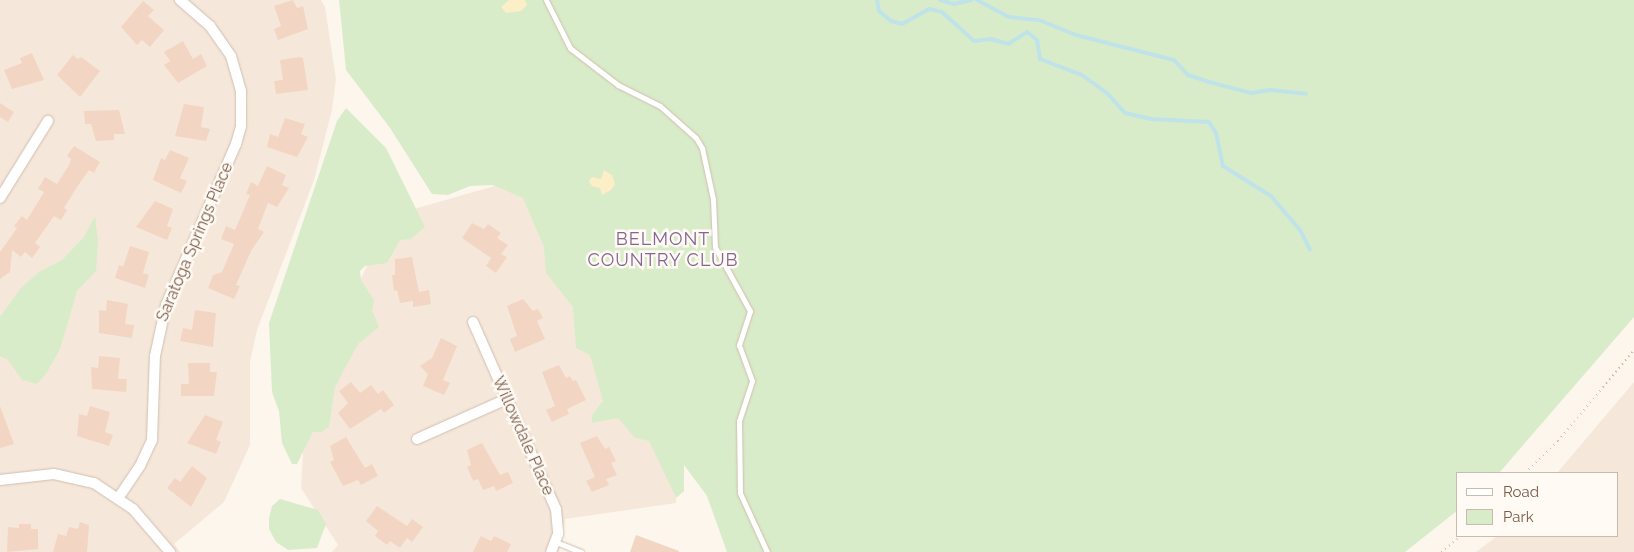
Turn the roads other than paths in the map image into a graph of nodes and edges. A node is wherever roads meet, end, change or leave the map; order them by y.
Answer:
1 (180, 0) edge
2 (546, 0) edge
3 (48, 121) dead end
4 (0, 198) edge
5 (474, 322) dead end
6 (507, 399) junction
7 (417, 439) dead end
8 (0, 480) edge
9 (119, 497) junction
10 (554, 547) edge
11 (170, 552) edge
12 (581, 552) edge
13 (768, 552) edge

1 - 9 street, Saratoga Springs Place
2 - 13 lane
3 - 4 street
5 - 6 street, Willowdale Place
6 - 7 street
6 - 10 street, Willowdale Place
8 - 9 street
9 - 11 street
10 - 12 lane

